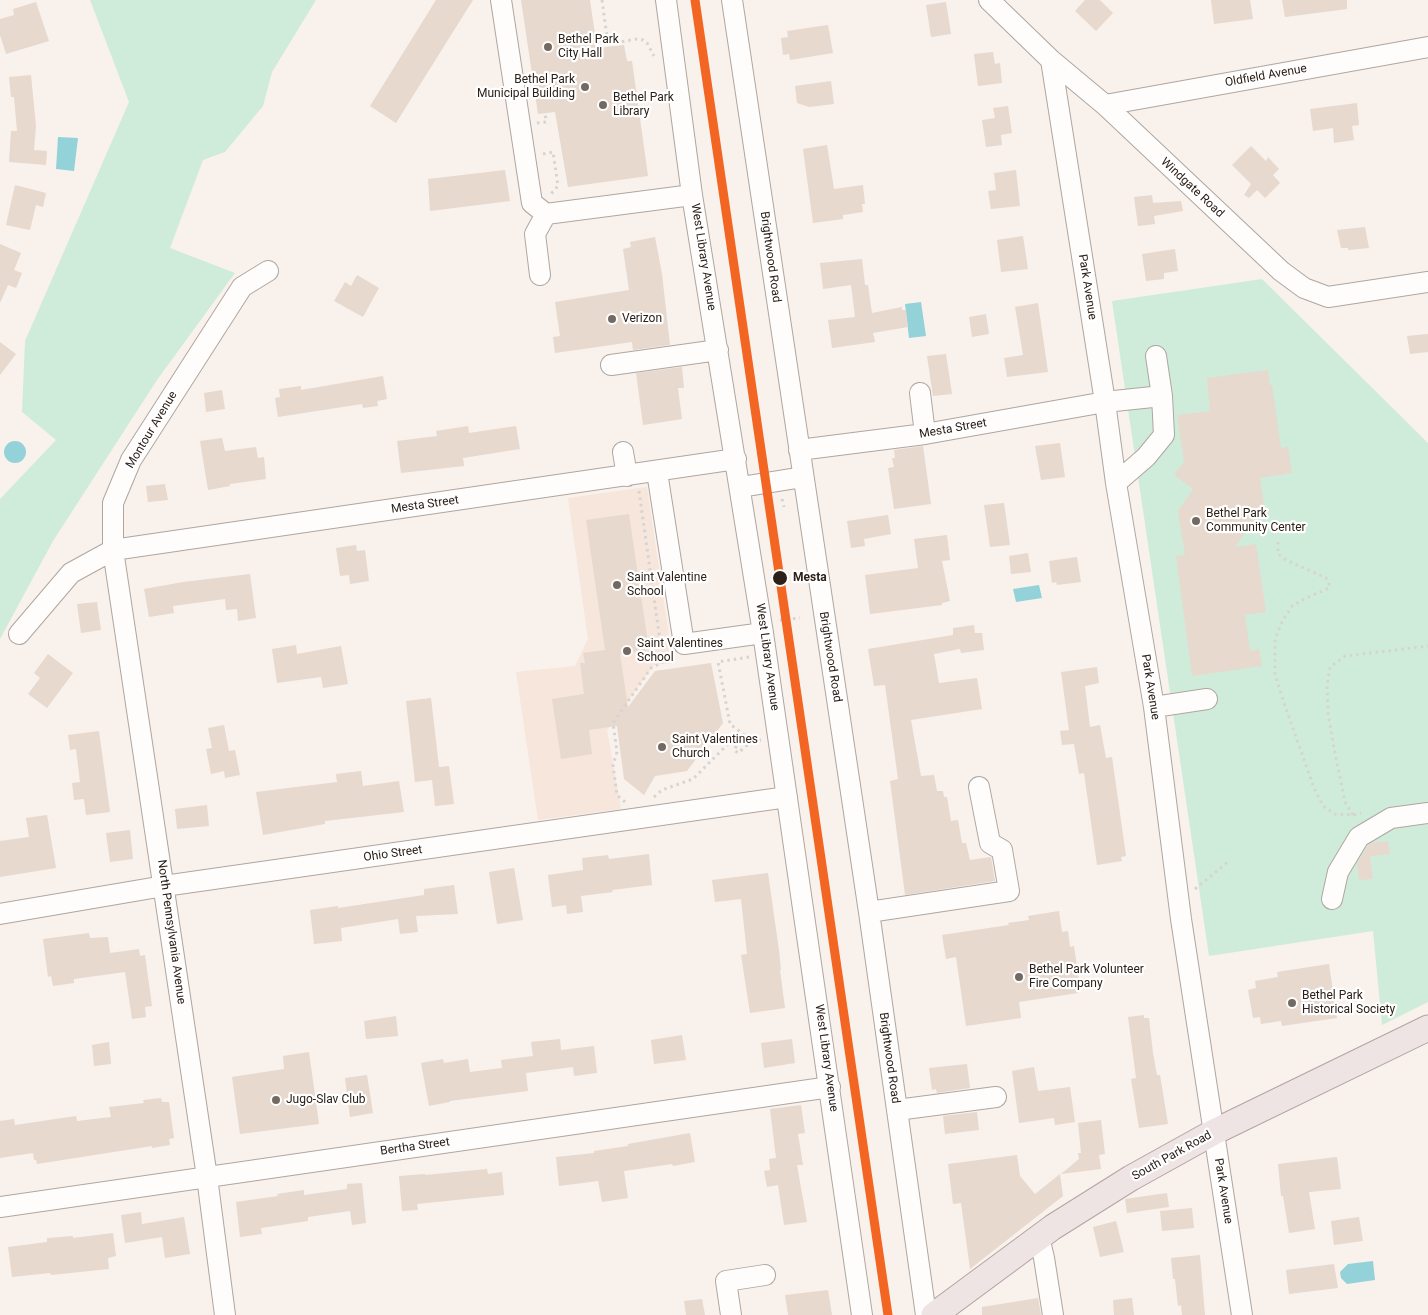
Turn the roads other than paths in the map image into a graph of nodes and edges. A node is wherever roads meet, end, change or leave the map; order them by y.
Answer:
1 (501, 0) edge
2 (666, 0) edge
3 (732, 0) edge
4 (989, 0) edge
5 (1428, 47) edge
6 (1051, 60) junction
7 (1105, 105) junction
8 (692, 196) junction
9 (546, 214) junction
10 (268, 271) dead end
11 (540, 275) dead end
12 (1428, 282) edge
13 (718, 350) junction
14 (1156, 356) dead end
15 (611, 364) dead end
16 (920, 393) dead end
17 (1162, 396) junction
18 (1105, 402) junction
19 (925, 434) junction
20 (799, 450) junction
21 (622, 452) dead end
22 (736, 459) junction
23 (657, 472) junction
24 (627, 476) junction
25 (803, 477) junction
26 (1116, 483) junction
27 (741, 487) junction
28 (113, 550) junction
29 (763, 633) junction
30 (19, 634) dead end
31 (1207, 699) dead end
32 (1154, 707) junction
33 (979, 787) dead end
34 (787, 797) junction
35 (1428, 813) edge
36 (164, 886) junction
37 (1332, 899) dead end
38 (869, 912) junction
39 (0, 914) edge
40 (1428, 1028) edge
41 (830, 1087) junction
42 (996, 1097) dead end
43 (897, 1110) junction
44 (1214, 1132) junction
45 (207, 1178) junction
46 (0, 1207) edge
47 (1039, 1237) junction
48 (764, 1275) dead end
49 (225, 1315) edge
50 (730, 1315) edge
51 (862, 1315) edge
52 (926, 1315) edge
53 (934, 1315) edge
54 (1053, 1315) edge
55 (1242, 1315) edge

1 - 9 street
2 - 8 street, West Library Avenue
3 - 20 street, Brightwood Road
4 - 6 street, Windgate Road
5 - 7 street, Oldfield Avenue
6 - 7 street, Windgate Road
6 - 18 street, Park Avenue
7 - 12 street, Windgate Road
8 - 9 street
8 - 13 street, West Library Avenue
9 - 11 street
10 - 28 street, Montour Avenue
13 - 15 street
13 - 22 street, West Library Avenue
14 - 17 street
16 - 19 street
17 - 18 street, Mesta Street
17 - 26 street
18 - 19 street, Mesta Street
18 - 26 street, Park Avenue
19 - 20 street, Mesta Street
20 - 25 street, Brightwood Road
21 - 24 street
22 - 23 street, Mesta Street
22 - 27 street, West Library Avenue
23 - 24 street, Mesta Street
23 - 29 street
24 - 28 street, Mesta Street
25 - 27 street
25 - 38 street, Brightwood Road
26 - 32 street, Park Avenue
27 - 29 street, West Library Avenue
28 - 30 street
28 - 36 street, North Pennsylvania Avenue
29 - 34 street, West Library Avenue
31 - 32 street
32 - 44 street, Park Avenue
33 - 38 street
34 - 36 street, Ohio Street
34 - 41 street, West Library Avenue
35 - 37 street
36 - 39 street, Ohio Street
36 - 45 street, North Pennsylvania Avenue
38 - 43 street, Brightwood Road
40 - 44 main road, South Park Road
41 - 45 street, Bertha Street
41 - 51 street, West Library Avenue
42 - 43 street
43 - 52 street, Brightwood Road
44 - 47 main road, South Park Road
44 - 55 street, Park Avenue
45 - 46 street, Bertha Street
45 - 49 street, North Pennsylvania Avenue
47 - 53 main road, South Park Road
47 - 54 street
48 - 50 street

